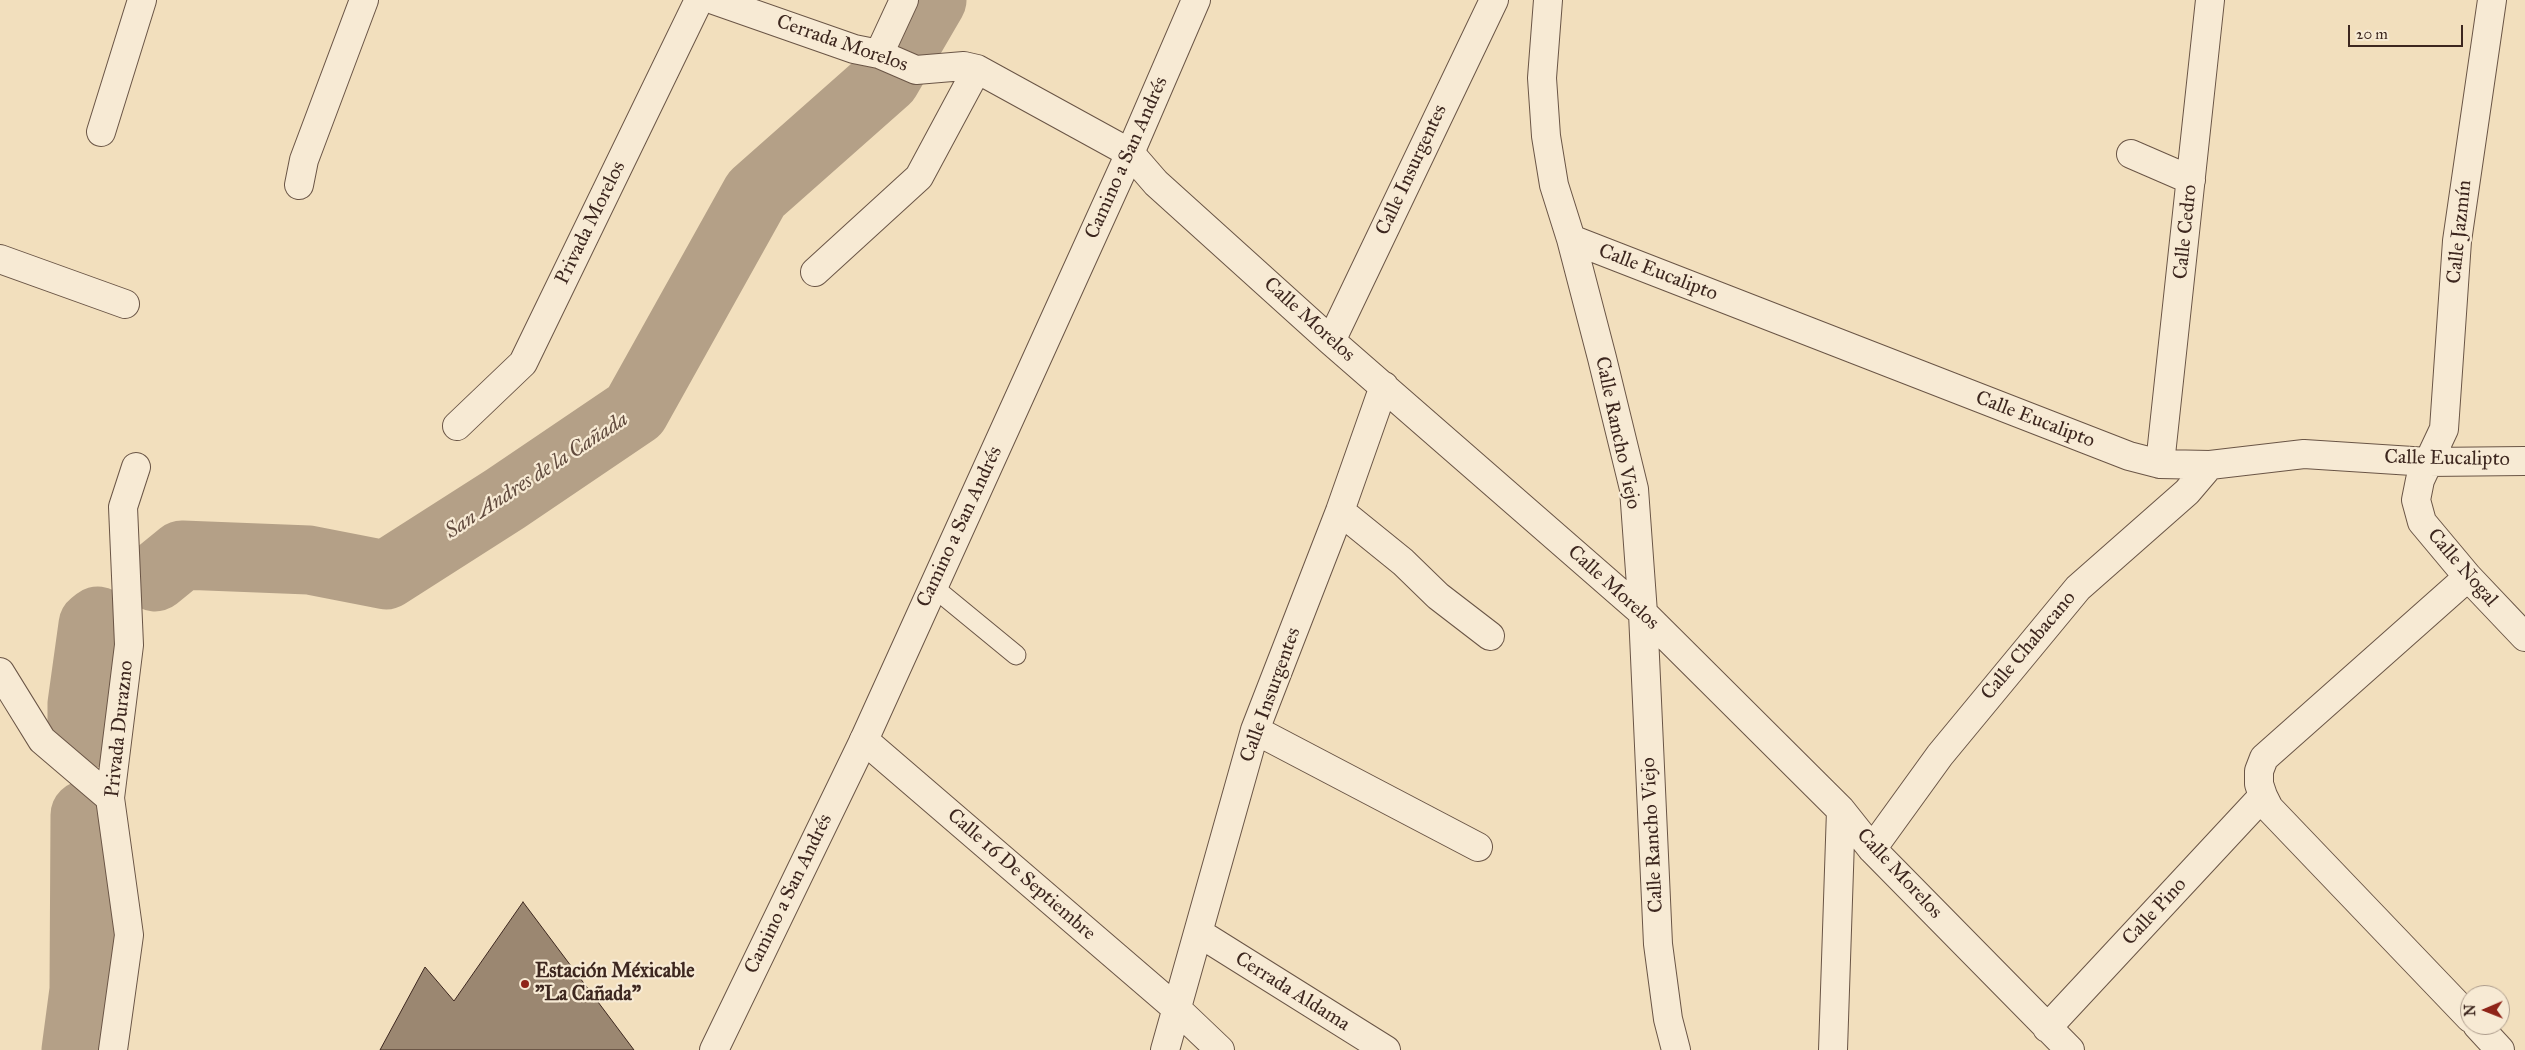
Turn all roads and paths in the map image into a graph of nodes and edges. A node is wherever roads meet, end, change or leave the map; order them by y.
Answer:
1 (142, 0) edge
2 (364, 0) edge
3 (699, 0) edge
4 (904, 0) edge
5 (1196, 0) edge
6 (1494, 0) edge
7 (1548, 0) edge
8 (2210, 0) edge
9 (2492, 0) edge
10 (728, 2) edge
11 (884, 56) junction
12 (977, 69) junction
13 (101, 132) dead end
14 (1130, 153) junction
15 (2131, 154) dead end
16 (2191, 180) junction
17 (299, 185) dead end
18 (1571, 239) junction
19 (0, 259) edge
20 (815, 272) dead end
21 (125, 304) dead end
22 (1331, 341) junction
23 (1384, 386) junction
24 (457, 426) dead end
25 (2525, 461) edge
26 (2428, 462) junction
27 (2160, 464) junction
28 (2210, 465) junction
29 (136, 467) dead end
30 (1340, 511) junction
31 (2468, 577) junction
32 (932, 586) junction
33 (1643, 613) junction
34 (1490, 636) dead end
35 (2525, 637) edge
36 (1016, 655) dead end
37 (0, 672) edge
38 (1255, 730) junction
39 (864, 740) junction
40 (2263, 796) junction
41 (110, 798) junction
42 (1841, 810) junction
43 (1478, 847) dead end
44 (1872, 849) junction
45 (1198, 933) junction
46 (2460, 1008) edge
47 (1178, 1010) junction
48 (2047, 1028) junction
49 (2486, 1035) edge
50 (113, 1050) edge
51 (714, 1050) edge
52 (1165, 1050) edge
53 (1220, 1050) edge
54 (1386, 1050) edge
55 (1676, 1050) edge
56 (1833, 1050) edge
57 (2070, 1050) edge
58 (2500, 1050) edge

1 - 13 street
2 - 17 street
3 - 24 street, Privada Morelos
4 - 11 street
5 - 14 street, Camino a San Andrés
6 - 22 street, Calle Insurgentes
7 - 18 street, Calle Rancho Viejo
8 - 16 street, Calle Cedro
9 - 26 street, Calle Jazmín
10 - 11 street, Cerrada Morelos
11 - 12 street, Cerrada Morelos
12 - 14 street, Cerrada Morelos
12 - 20 street
14 - 22 street, Calle Morelos
14 - 32 street, Camino a San Andrés
15 - 16 street
16 - 27 street, Calle Cedro
18 - 27 street, Calle Eucalipto
18 - 33 street, Calle Rancho Viejo
19 - 21 street
22 - 23 street, Calle Morelos
23 - 30 street, Calle Insurgentes
23 - 33 street, Calle Morelos
25 - 26 street, Calle Eucalipto
26 - 28 street, Calle Eucalipto
26 - 31 street, Calle Nogal
27 - 28 street, Calle Eucalipto
28 - 44 street, Calle Chabacano
29 - 41 street, Privada Durazno
30 - 34 street
30 - 38 street, Calle Insurgentes
31 - 35 street, Calle Nogal
31 - 40 street
32 - 36 lane
32 - 39 street, Camino a San Andrés
33 - 42 street, Calle Morelos
33 - 55 street, Calle Rancho Viejo
37 - 41 street
38 - 43 street
38 - 45 street, Calle Insurgentes
39 - 47 street, Calle 16 De Septiembre
39 - 51 street, Camino a San Andrés
40 - 46 street
40 - 48 street, Calle Pino
41 - 50 street, Privada Durazno
42 - 44 street, Calle Morelos
42 - 56 street
44 - 48 street, Calle Morelos
45 - 47 street, Calle Insurgentes
45 - 54 street, Cerrada Aldama
47 - 52 street, Calle Insurgentes
47 - 53 street, Calle 16 De Septiembre
48 - 57 street, Calle Morelos
49 - 58 street

